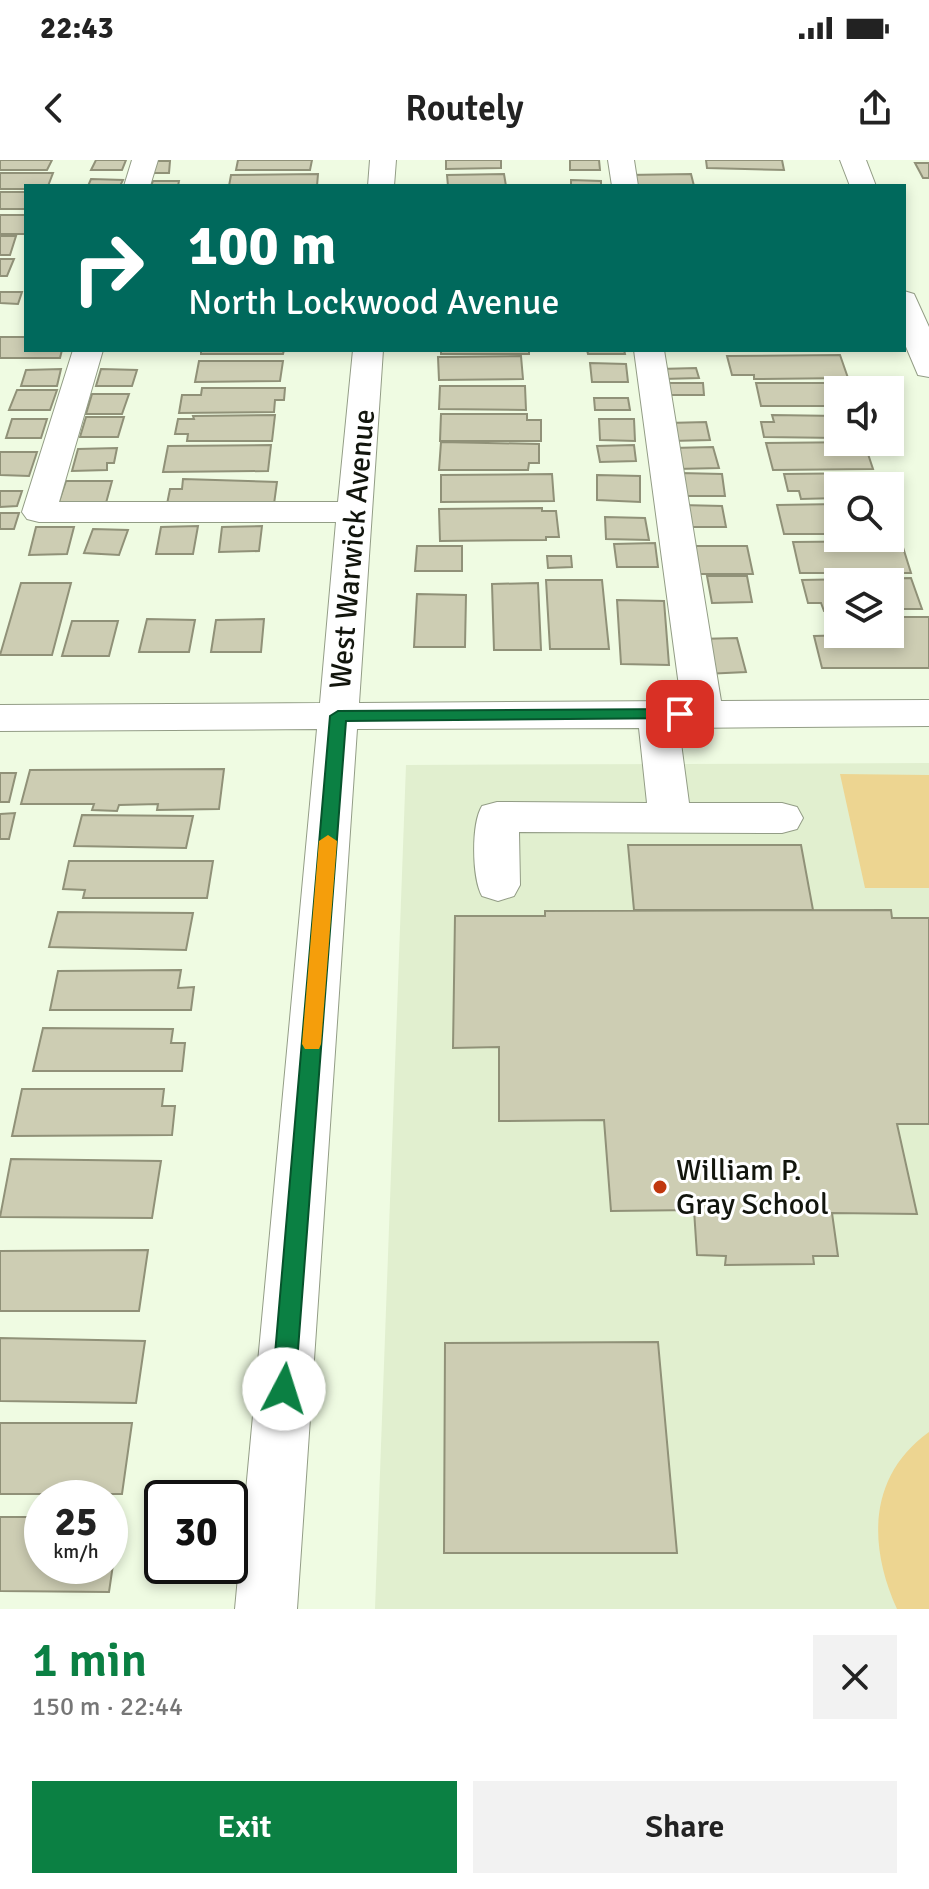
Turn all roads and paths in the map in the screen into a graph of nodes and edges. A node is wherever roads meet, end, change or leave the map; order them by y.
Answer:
1 (145, 160) edge
2 (383, 160) edge
3 (621, 160) edge
4 (853, 160) edge
5 (138, 184) edge
6 (381, 184) edge
7 (625, 184) edge
8 (862, 184) edge
9 (906, 305) edge
10 (87, 352) edge
11 (368, 352) edge
12 (649, 352) edge
13 (929, 368) edge
14 (355, 512) junction
15 (929, 713) edge
16 (703, 714) junction
17 (657, 715) junction
18 (338, 716) junction
19 (0, 718) edge
20 (670, 818) junction
21 (782, 818) dead end
22 (498, 885) dead end
23 (266, 1609) edge

1 - 5 street
2 - 6 street
3 - 7 street
4 - 8 street
9 - 13 street
10 - 14 street
11 - 14 street, West Warwick Avenue
12 - 16 street
14 - 18 street, West Warwick Avenue
15 - 16 street
16 - 17 street
17 - 18 street
17 - 20 street
18 - 19 street
18 - 23 street, West Warwick Avenue
20 - 21 street
20 - 22 street

